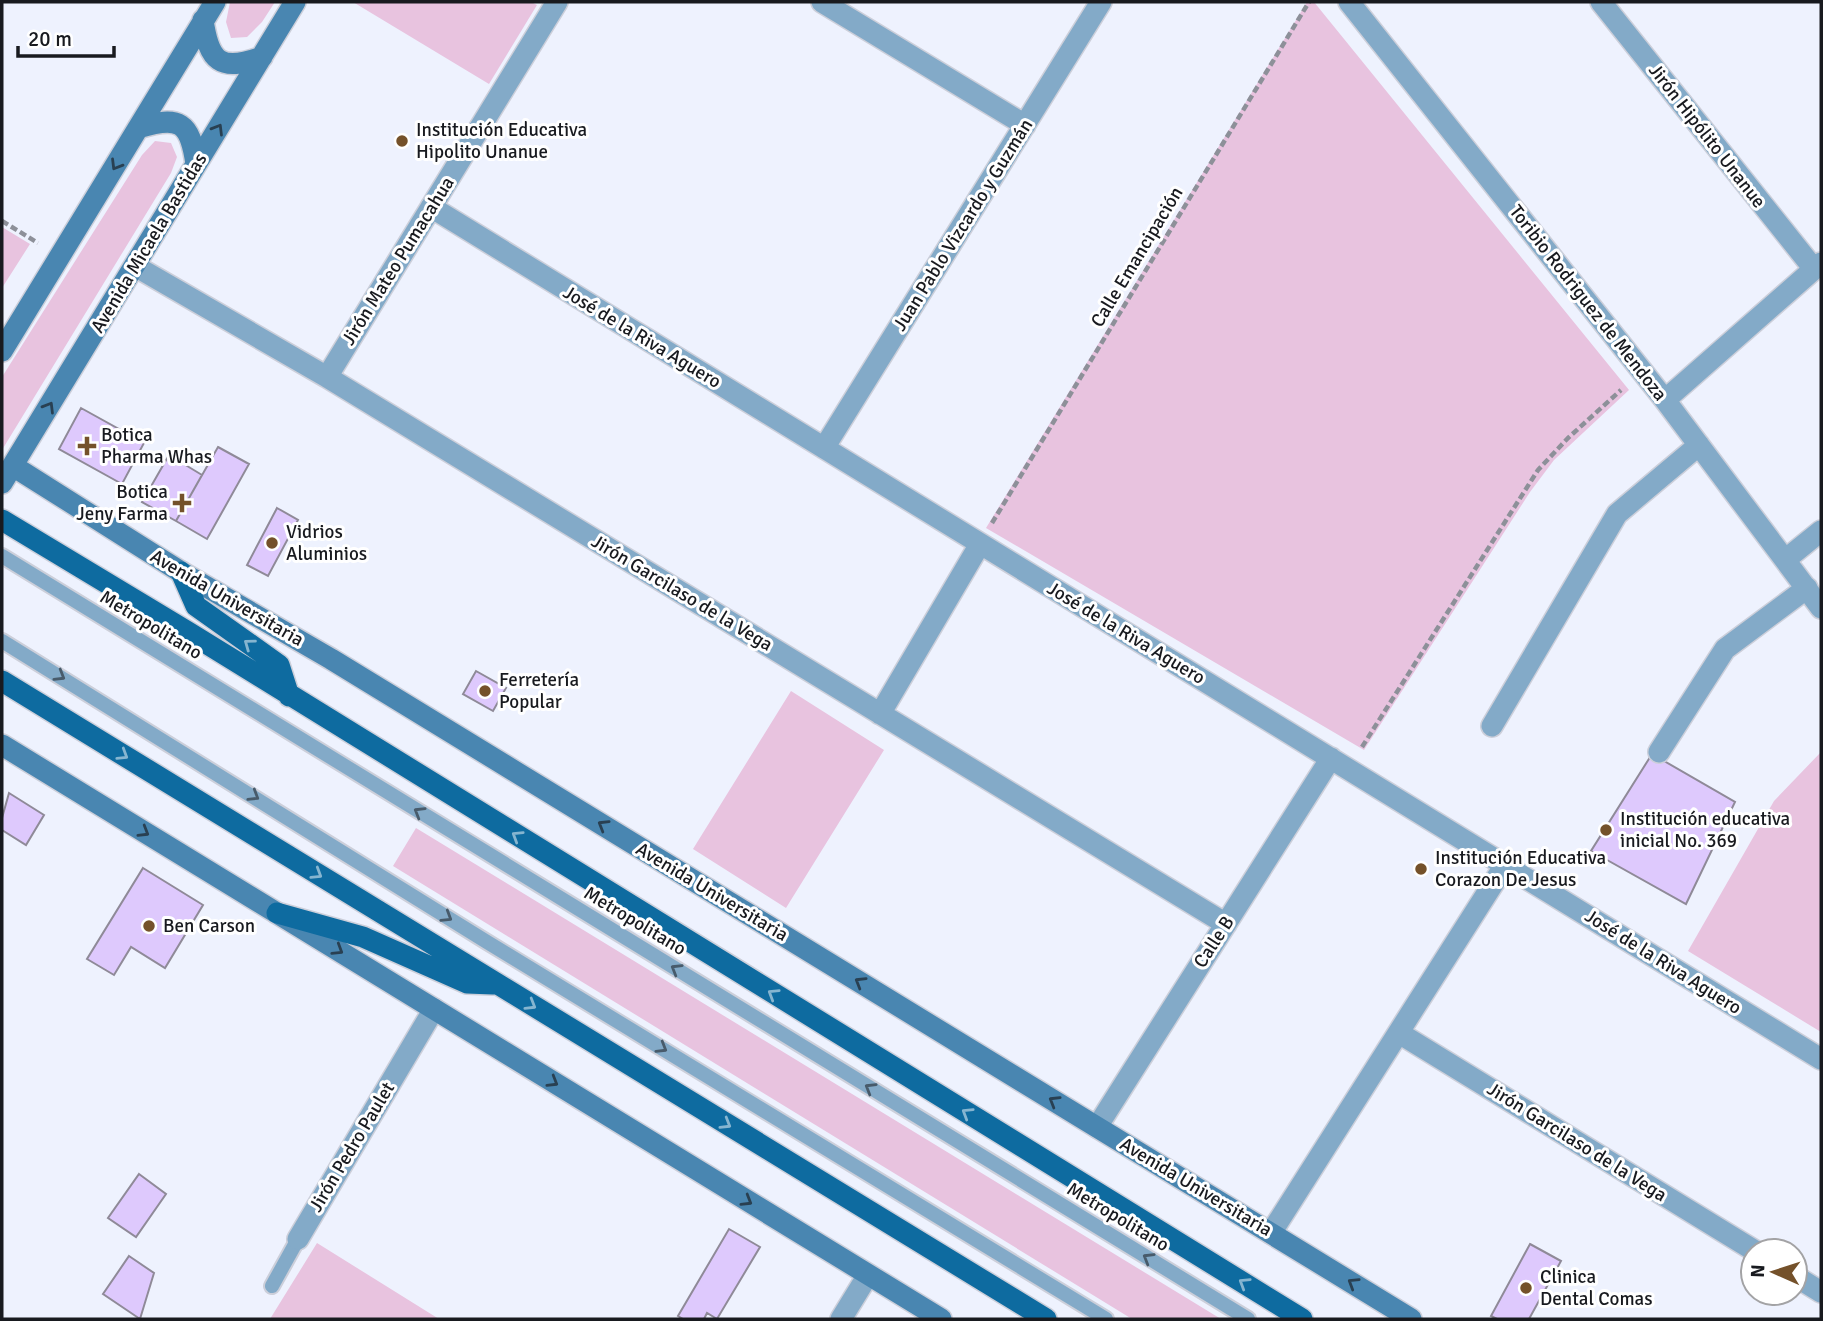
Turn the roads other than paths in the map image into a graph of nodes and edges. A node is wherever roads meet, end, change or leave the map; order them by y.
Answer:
1 (295, 2) edge
2 (556, 2) edge
3 (822, 2) edge
4 (1101, 2) edge
5 (1349, 2) edge
6 (1601, 2) edge
7 (209, 11) edge
8 (262, 57) junction
9 (1025, 125) junction
10 (138, 128) junction
11 (196, 164) junction
12 (431, 207) junction
13 (135, 266) junction
14 (1817, 266) edge
15 (24, 314) junction
16 (2, 329) edge
17 (2, 351) edge
18 (327, 377) junction
19 (1665, 400) junction
20 (1699, 445) junction
21 (824, 448) junction
22 (7, 475) edge
23 (2, 520) edge
24 (1821, 531) edge
25 (985, 535) junction
26 (2, 556) edge
27 (1785, 560) junction
28 (181, 572) junction
29 (1807, 589) junction
30 (1821, 608) edge
31 (2, 641) edge
32 (2, 681) edge
33 (289, 696) junction
34 (880, 714) junction
35 (1492, 726) dead end
36 (2, 745) edge
37 (1659, 752) dead end
38 (1331, 758) junction
39 (1506, 865) junction
40 (277, 913) junction
41 (1226, 924) junction
42 (497, 984) junction
43 (434, 1009) junction
44 (1399, 1032) junction
45 (1821, 1059) edge
46 (1097, 1127) junction
47 (1271, 1233) junction
48 (298, 1239) joint
49 (1739, 1241) edge
50 (868, 1275) junction
51 (272, 1286) dead end
52 (841, 1319) edge
53 (940, 1319) edge
54 (1046, 1319) edge
55 (1107, 1319) edge
56 (1248, 1319) edge
57 (1302, 1319) edge
58 (1411, 1319) edge

1 - 8 street, Avenida Micaela Bastidas
2 - 12 street, Jirón Mateo Pumacahua
3 - 9 street
4 - 9 street, Juan Pablo Vizcardo y Guzmán
5 - 19 street, Toribio Rodriguez de Mendoza
6 - 14 street, Jirón Hipólito Unanue
7 - 8 street
7 - 10 street
11 -> 8 street, Avenida Micaela Bastidas
9 - 21 street, Juan Pablo Vizcardo y Guzmán
10 - 11 street
10 -> 15 street
11 - 13 street, Avenida Micaela Bastidas
12 - 18 street, Jirón Mateo Pumacahua
12 - 21 street, José de la Riva Aguero
13 - 18 street, Jirón Garcilaso de la Vega
22 -> 13 street, Avenida Micaela Bastidas
14 - 19 street
15 - 16 street
15 - 17 street
18 - 34 street, Jirón Garcilaso de la Vega
19 - 20 street, Toribio Rodriguez de Mendoza
20 - 27 street, Toribio Rodriguez de Mendoza
20 - 35 street
21 - 25 street, José de la Riva Aguero
22 - 28 street, Avenida Universitaria
23 - 33 main road
24 - 27 street
25 - 34 street
25 - 38 street, José de la Riva Aguero
56 -> 26 lane, Metropolitano
27 - 29 street, Toribio Rodriguez de Mendoza
33 -> 28 main road
46 -> 28 street, Avenida Universitaria
29 - 30 street, Toribio Rodriguez de Mendoza
29 - 37 street
31 -> 55 lane
32 -> 42 main road
57 -> 33 main road
34 - 41 street, Jirón Garcilaso de la Vega
36 -> 40 street
38 - 39 street, José de la Riva Aguero
38 - 41 street, Calle B
39 - 44 street
39 - 45 street, José de la Riva Aguero
40 - 42 main road
40 -> 43 street
41 - 46 street, Calle B
42 -> 54 main road
43 - 48 street, Jirón Pedro Paulet
43 -> 50 street
44 - 47 street
44 - 49 street, Jirón Garcilaso de la Vega
46 - 47 street, Avenida Universitaria
58 -> 47 street, Avenida Universitaria
48 - 51 lane, Jirón Pedro Paulet
50 - 52 street
50 - 53 street

